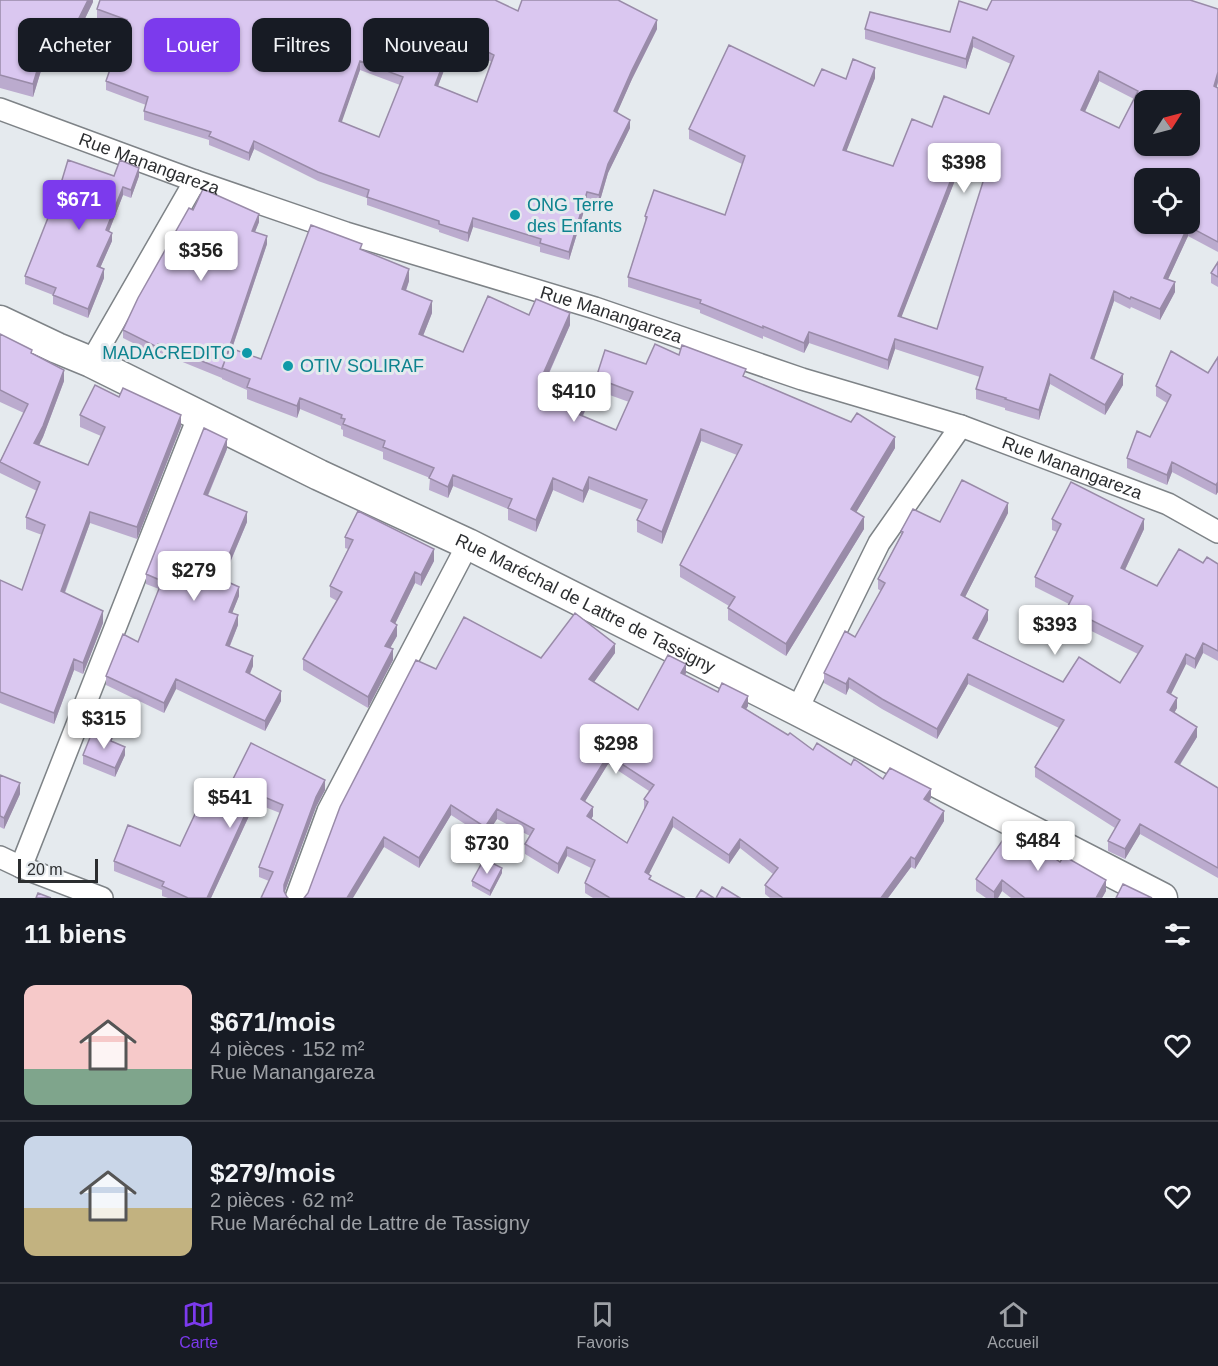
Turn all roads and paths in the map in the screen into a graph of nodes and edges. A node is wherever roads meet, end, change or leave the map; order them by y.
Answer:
1 (0, 109) edge
2 (195, 181) junction
3 (0, 321) edge
4 (91, 362) junction
5 (199, 415) junction
6 (961, 426) junction
7 (1218, 532) edge
8 (468, 544) junction
9 (797, 710) junction
10 (0, 857) edge
11 (21, 867) junction
12 (102, 898) edge
13 (296, 898) edge
14 (1162, 898) edge

1 - 2 street, Rue Manangareza
2 - 4 street
2 - 6 street, Rue Manangareza
3 - 4 street, Rue Maréchal de Lattre de Tassigny
4 - 5 street, Rue Maréchal de Lattre de Tassigny
5 - 8 street, Rue Maréchal de Lattre de Tassigny
5 - 11 street
6 - 7 street, Rue Manangareza
6 - 9 street
8 - 9 street, Rue Maréchal de Lattre de Tassigny
8 - 13 street
9 - 14 street, Rue Maréchal de Lattre de Tassigny
10 - 11 street
11 - 12 street

